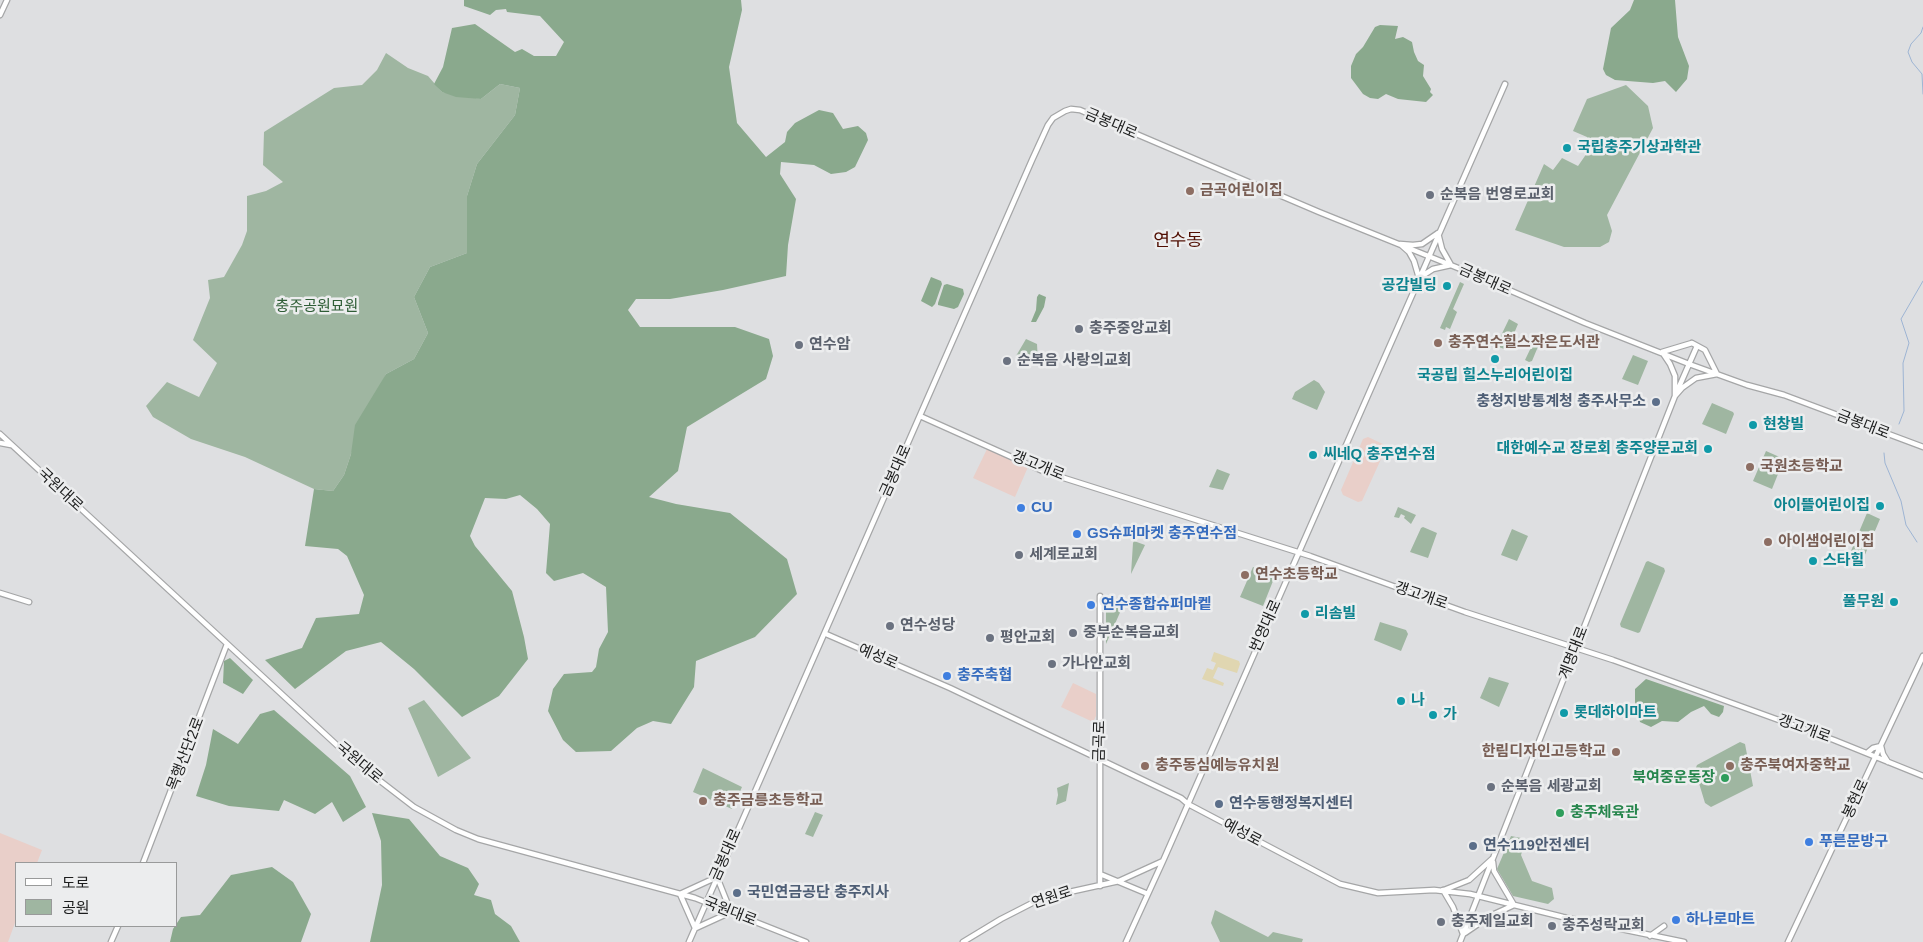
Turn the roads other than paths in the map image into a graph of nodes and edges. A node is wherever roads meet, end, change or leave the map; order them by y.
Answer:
1 (7, 0) edge
2 (0, 15) edge
3 (1505, 84) dead end
4 (1438, 233) junction
5 (1400, 244) junction
6 (1428, 255) junction
7 (1451, 265) junction
8 (1419, 278) junction
9 (1697, 346) junction
10 (1662, 352) junction
11 (1689, 364) junction
12 (1717, 374) junction
13 (1675, 396) junction
14 (920, 416) junction
15 (0, 434) edge
16 (0, 443) edge
17 (11, 444) junction
18 (1923, 447) edge
19 (1298, 552) junction
20 (0, 593) edge
21 (1100, 596) dead end
22 (29, 602) dead end
23 (826, 634) junction
24 (227, 644) junction
25 (1576, 647) junction
26 (1923, 656) edge
27 (1881, 746) junction
28 (1867, 753) junction
29 (1876, 756) junction
30 (1101, 760) junction
31 (1889, 763) junction
32 (1923, 776) edge
33 (1188, 804) junction
34 (1493, 859) junction
35 (1163, 861) junction
36 (143, 862) edge
37 (1100, 874) junction
38 (717, 876) junction
39 (1119, 881) junction
40 (1100, 886) junction
41 (1443, 890) junction
42 (680, 894) junction
43 (1148, 894) junction
44 (1478, 896) junction
45 (706, 902) junction
46 (1514, 904) junction
47 (731, 912) junction
48 (1664, 926) dead end
49 (118, 927) edge
50 (695, 928) junction
51 (1464, 934) junction
52 (1650, 936) junction
53 (111, 942) edge
54 (689, 942) edge
55 (806, 942) edge
56 (963, 942) edge
57 (1126, 942) edge
58 (1460, 942) edge
59 (1684, 942) edge
60 (1788, 942) edge

1 - 2 street
3 - 4 street, 번영대로
4 - 5 street
4 - 6 street, 번영대로
4 - 7 street
5 - 6 street, 금봉대로
5 - 8 street
5 - 14 street, 금봉대로
6 - 7 street, 금봉대로
6 - 8 street, 번영대로
7 - 8 street
7 - 10 street, 금봉대로
8 - 19 street, 번영대로
9 - 10 street
9 - 11 street, 계명대로
9 - 12 street
10 - 11 street, 금봉대로
10 - 13 street
11 - 12 street, 금봉대로
11 - 13 street, 계명대로
12 - 13 street
12 - 18 street, 금봉대로
13 - 25 street, 계명대로
14 - 19 street, 갱고개로
14 - 23 street, 금봉대로
15 - 17 street, 국원대로
16 - 17 street
17 - 24 street, 국원대로
19 - 25 street, 갱고개로
19 - 33 street, 번영대로
20 - 22 street
21 - 30 street, 금곡로
23 - 30 street, 예성로
23 - 38 street, 금봉대로
24 - 36 street, 목행산단2로
24 - 42 street, 국원대로
25 - 28 street, 갱고개로
25 - 34 street, 계명대로
26 - 27 street, 봉현로
27 - 28 street
27 - 29 street, 봉현로
27 - 31 street
28 - 29 street, 갱고개로
29 - 31 street, 갱고개로
29 - 60 street, 봉현로
30 - 33 street, 예성로
30 - 37 street, 금곡로
31 - 32 street, 갱고개로
33 - 35 street, 번영대로
33 - 41 street, 예성로
34 - 41 street
34 - 44 street, 계명대로
34 - 46 street
35 - 39 street, 연원로
35 - 43 street, 번영대로
37 - 39 street
37 - 40 street, 금곡로
38 - 42 street
38 - 45 street, 금봉대로
38 - 47 street
39 - 40 street, 연원로
39 - 43 street
40 - 56 street, 연원로
41 - 44 street, 예성로
41 - 51 street
42 - 45 street, 국원대로
42 - 50 street
43 - 57 street, 번영대로
44 - 46 street, 예성로
44 - 51 street, 계명대로
45 - 47 street, 국원대로
45 - 50 street, 금봉대로
46 - 51 street
46 - 52 street, 예성로
47 - 50 street
47 - 55 street, 국원대로
48 - 52 street
49 - 53 street
50 - 54 street, 금봉대로
51 - 58 street, 계명대로
52 - 59 street, 예성로

